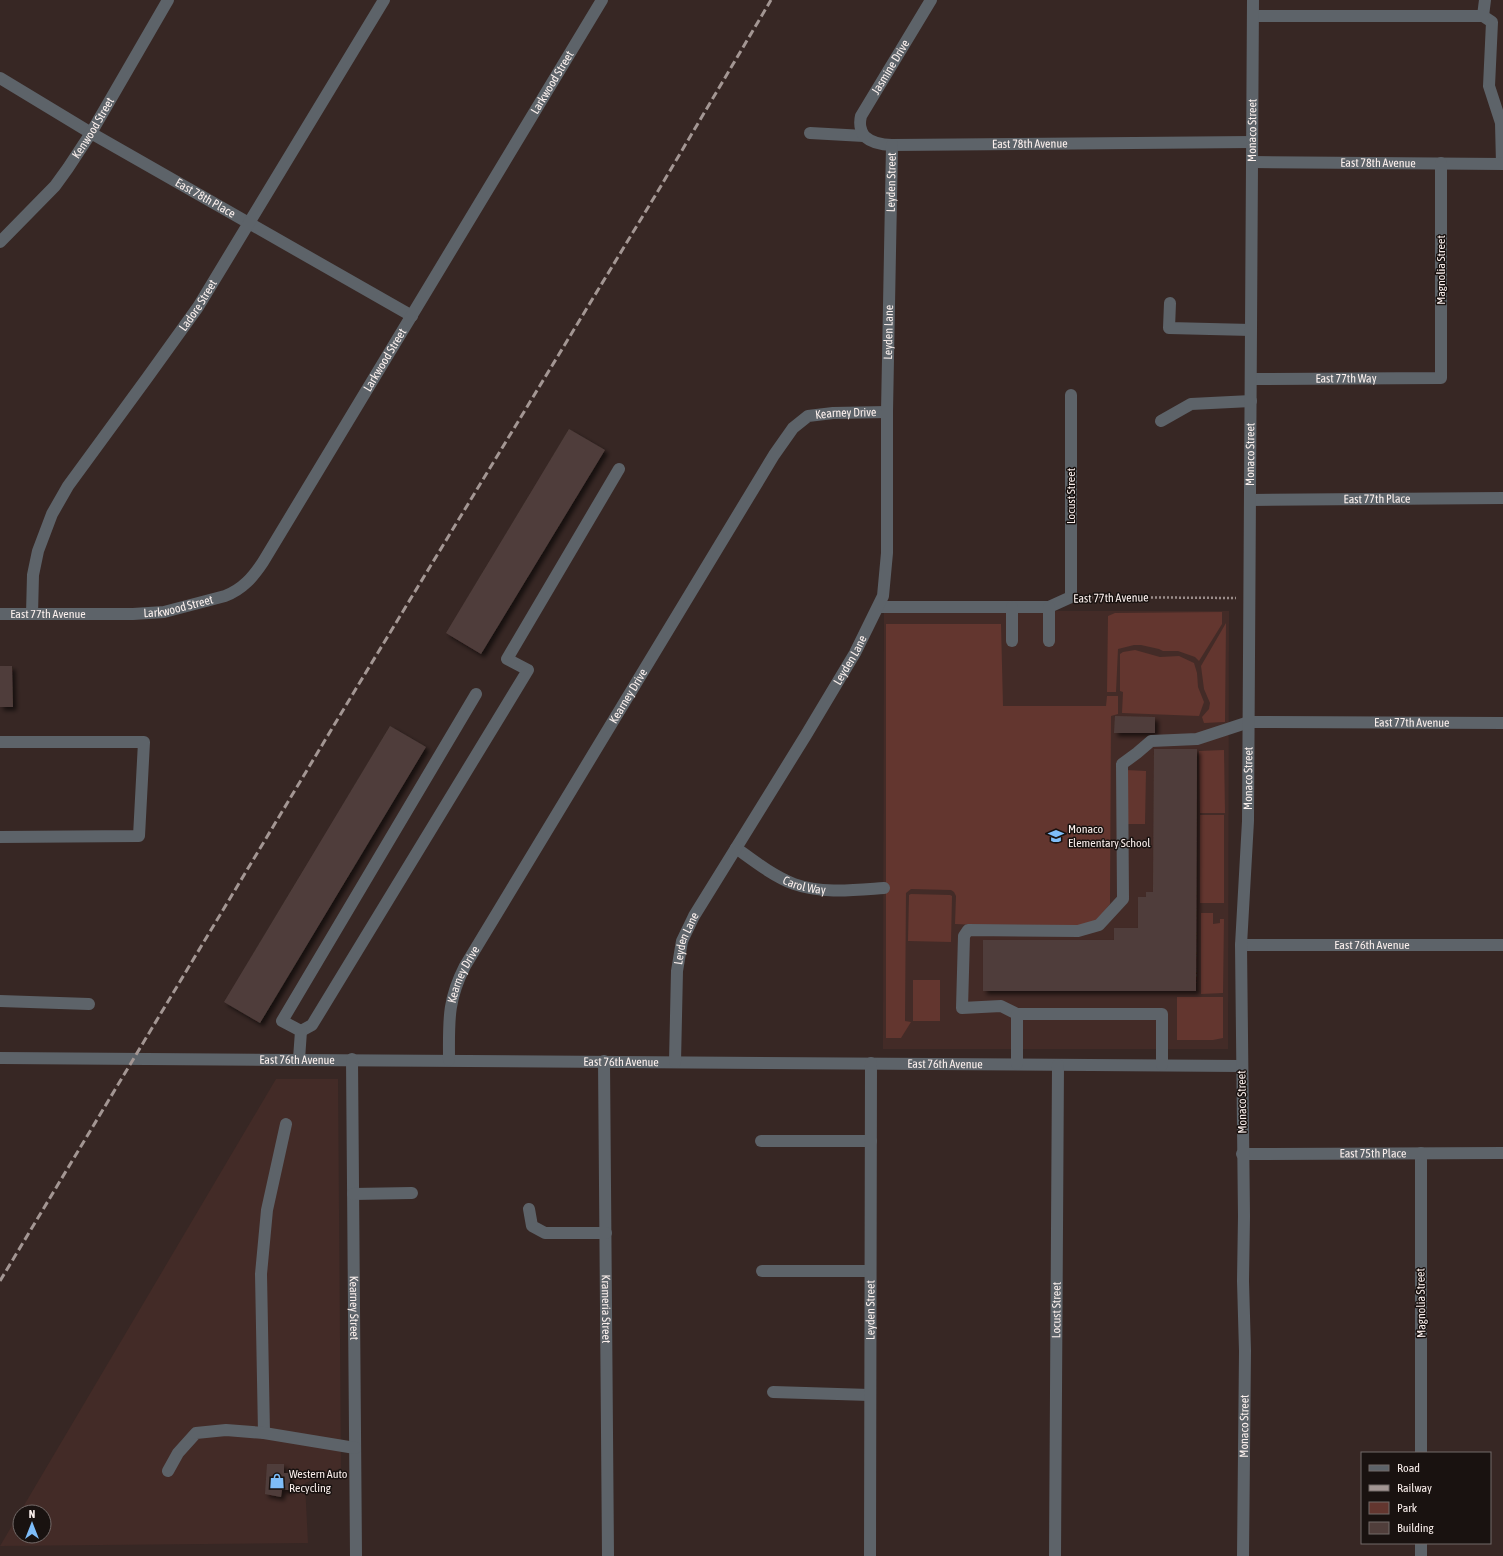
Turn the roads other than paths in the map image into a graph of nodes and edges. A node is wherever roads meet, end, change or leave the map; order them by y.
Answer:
1 (168, 0) edge
2 (384, 0) edge
3 (602, 0) edge
4 (931, 0) edge
5 (1253, 0) edge
6 (1485, 0) edge
7 (1253, 16) junction
8 (1483, 16) junction
9 (0, 78) edge
10 (91, 133) junction
11 (810, 133) dead end
12 (864, 136) junction
13 (1252, 142) junction
14 (892, 146) junction
15 (1252, 162) junction
16 (1442, 163) junction
17 (1502, 164) edge
18 (890, 219) joint
19 (249, 224) junction
20 (0, 242) edge
21 (1170, 303) dead end
22 (412, 316) junction
23 (1251, 330) junction
24 (1442, 378) joint
25 (1251, 379) junction
26 (1071, 395) dead end
27 (1251, 401) junction
28 (887, 412) junction
29 (1161, 421) dead end
30 (620, 469) dead end
31 (1503, 498) edge
32 (1250, 500) junction
33 (1071, 597) joint
34 (879, 607) junction
35 (1012, 607) junction
36 (1049, 607) junction
37 (0, 614) edge
38 (32, 614) junction
39 (95, 614) joint
40 (1049, 641) dead end
41 (1012, 642) dead end
42 (476, 694) dead end
43 (1249, 722) junction
44 (1503, 723) edge
45 (0, 742) edge
46 (0, 837) edge
47 (736, 848) junction
48 (884, 888) dead end
49 (1241, 945) junction
50 (1503, 945) edge
51 (0, 1001) edge
52 (89, 1004) dead end
53 (1017, 1014) junction
54 (301, 1031) junction
55 (0, 1058) edge
56 (299, 1059) junction
57 (352, 1059) junction
58 (449, 1060) junction
59 (604, 1061) junction
60 (675, 1062) junction
61 (871, 1063) junction
62 (1017, 1064) junction
63 (1058, 1064) junction
64 (1162, 1065) junction
65 (1241, 1066) junction
66 (286, 1124) dead end
67 (761, 1141) dead end
68 (870, 1141) junction
69 (1421, 1153) junction
70 (1503, 1153) edge
71 (1242, 1154) junction
72 (412, 1193) dead end
73 (353, 1194) junction
74 (529, 1209) dead end
75 (606, 1233) junction
76 (762, 1271) dead end
77 (870, 1271) junction
78 (773, 1392) dead end
79 (870, 1395) junction
80 (264, 1433) junction
81 (355, 1448) junction
82 (1421, 1452) edge
83 (168, 1471) dead end
84 (1421, 1544) edge
85 (356, 1556) edge
86 (608, 1556) edge
87 (870, 1556) edge
88 (1055, 1556) edge
89 (1243, 1556) edge
90 (1421, 1556) edge

1 - 10 street, Kenwood Street
2 - 19 street, Ladore Street
3 - 22 street, Larkwood Street
4 - 12 street, Jasmine Drive
5 - 7 street, Monaco Street
6 - 8 street
7 - 8 street
7 - 13 street, Monaco Street
8 - 17 street
9 - 10 street, East 78th Place
10 - 19 street, East 78th Place
10 - 20 street, Kenwood Street
11 - 12 street, East 78th Avenue
12 - 14 street, East 78th Avenue
13 - 14 street, East 78th Avenue
13 - 15 street, Monaco Street
14 - 18 street, Leyden Street
15 - 16 street, East 78th Avenue
15 - 23 street, Monaco Street
16 - 17 street, East 78th Avenue
16 - 24 street, Magnolia Street
18 - 28 street, Leyden Lane
19 - 22 street, East 78th Place
19 - 38 street, Ladore Street
21 - 23 street
22 - 39 street, Larkwood Street
23 - 25 street, Monaco Street
24 - 25 street, East 77th Way
25 - 27 street, Monaco Street
26 - 33 street, Locust Street
27 - 29 street
27 - 32 street, Monaco Street
28 - 34 street, Leyden Lane
28 - 58 street, Kearney Drive
30 - 54 street
31 - 32 street, East 77th Place
32 - 43 street, Monaco Street
33 - 36 street, East 77th Avenue
34 - 35 street, East 77th Avenue
34 - 47 street, Leyden Lane
35 - 36 street, East 77th Avenue
35 - 41 street
36 - 40 street
37 - 38 street, East 77th Avenue
38 - 39 street, East 77th Avenue
42 - 54 street
43 - 44 street, East 77th Avenue
43 - 49 street, Monaco Street
43 - 53 street, East 77th Avenue
45 - 46 street
47 - 48 street, Carol Way
47 - 60 street, Leyden Lane
49 - 50 street, East 76th Avenue
49 - 65 street, Monaco Street
51 - 52 street
53 - 62 street
53 - 64 street
54 - 56 street
55 - 56 street, East 76th Avenue
56 - 57 street, East 76th Avenue
57 - 58 street, East 76th Avenue
57 - 73 street, Kearney Street
58 - 59 street, East 76th Avenue
59 - 60 street, East 76th Avenue
59 - 75 street, Krameria Street
60 - 61 street, East 76th Avenue
61 - 62 street, East 76th Avenue
61 - 68 street, Leyden Street
62 - 63 street, East 76th Avenue
63 - 64 street, East 76th Avenue
63 - 88 street, Locust Street
64 - 65 street, East 76th Avenue
65 - 71 street, Monaco Street
66 - 80 street
67 - 68 street
68 - 77 street, Leyden Street
69 - 70 street, East 75th Place
69 - 71 street, East 75th Place
69 - 82 street, Magnolia Street
71 - 89 street, Monaco Street
72 - 73 street
73 - 81 street, Kearney Street
74 - 75 street
75 - 86 street, Krameria Street
76 - 77 street
77 - 79 street, Leyden Street
78 - 79 street
79 - 87 street, Leyden Street
80 - 81 street
80 - 83 street
81 - 85 street, Kearney Street
84 - 90 street

